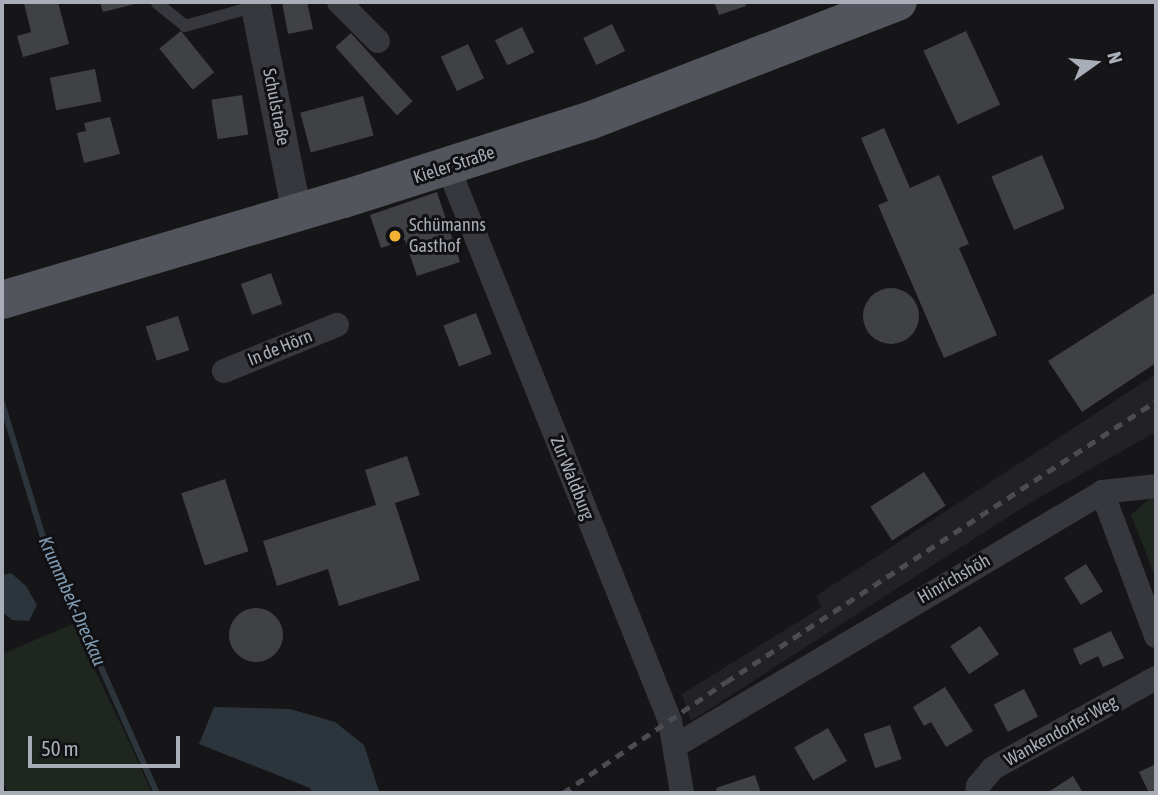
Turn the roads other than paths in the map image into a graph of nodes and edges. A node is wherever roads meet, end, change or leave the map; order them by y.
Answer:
1 (339, 2) edge
2 (898, 2) edge
3 (156, 3) edge
4 (256, 4) edge
5 (378, 41) dead end
6 (449, 167) junction
7 (301, 212) junction
8 (2, 300) edge
9 (337, 325) dead end
10 (224, 370) dead end
11 (1156, 485) edge
12 (1102, 492) junction
13 (1156, 636) edge
14 (1156, 678) edge
15 (675, 746) junction
16 (682, 793) edge
17 (976, 793) edge

1 - 5 street
2 - 6 main road, Kieler Straße
3 - 4 lane
4 - 7 street, Schulstraße
6 - 7 main road, Kieler Straße
6 - 15 street, Zur Waldburg
7 - 8 main road, Kieler Straße
9 - 10 street, In de Hörn
11 - 12 street
12 - 13 street
12 - 15 street, Hinrichshöh
14 - 17 street, Wankendorfer Weg
15 - 16 street, Zur Waldburg

